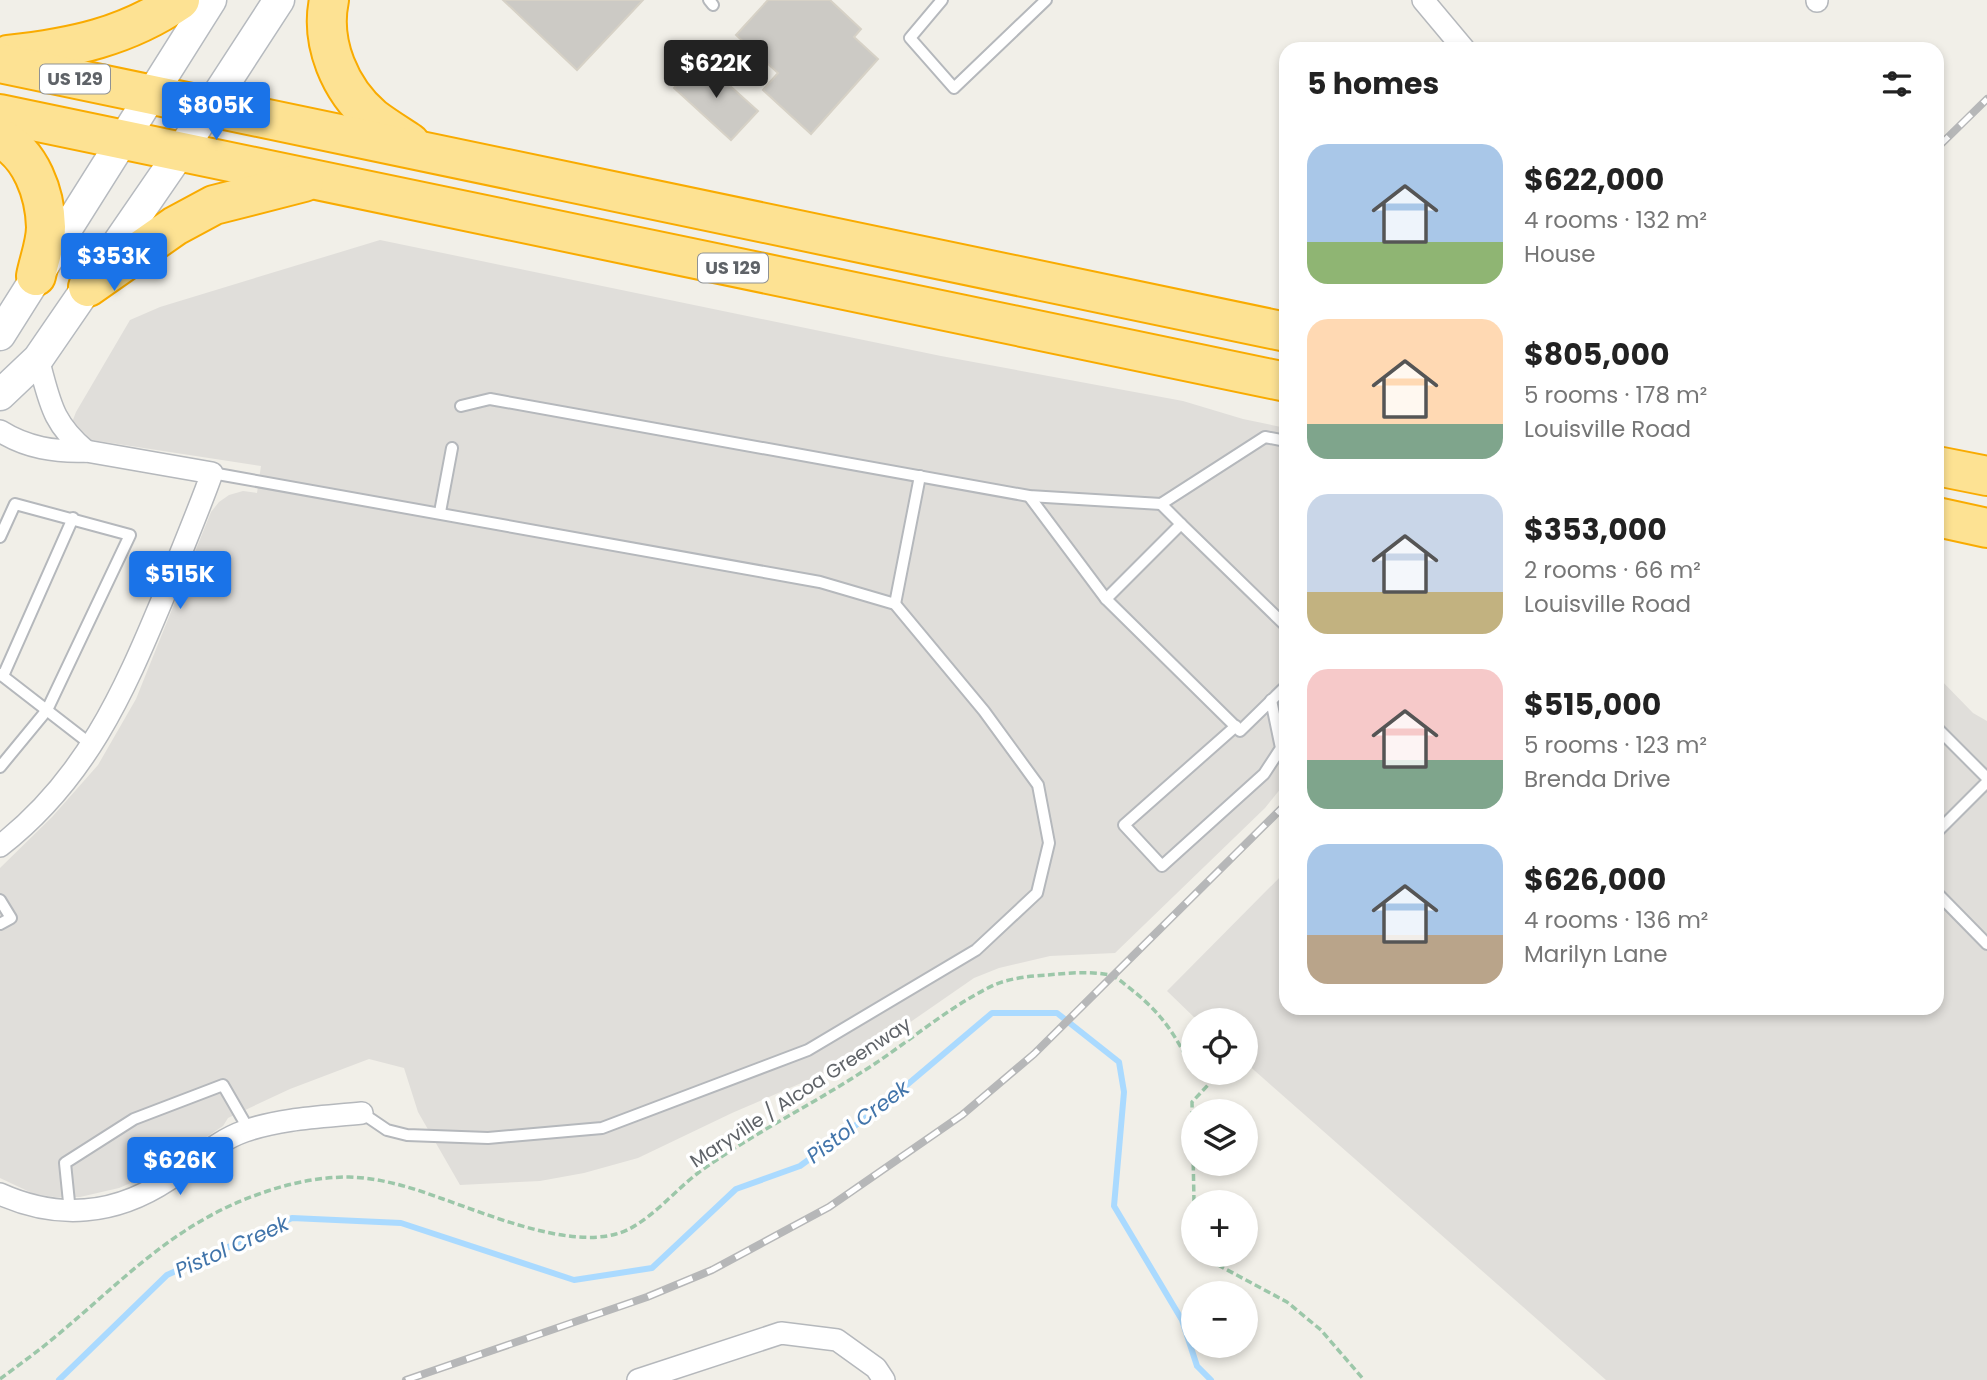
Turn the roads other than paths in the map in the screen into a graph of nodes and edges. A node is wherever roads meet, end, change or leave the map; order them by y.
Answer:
1 (180, 0) edge
2 (211, 0) edge
3 (279, 0) edge
4 (329, 0) edge
5 (942, 0) edge
6 (1045, 0) edge
7 (1423, 0) edge
8 (1458, 42) edge
9 (0, 56) edge
10 (0, 63) edge
11 (149, 95) junction
12 (209, 107) junction
13 (0, 114) edge
14 (0, 138) edge
15 (122, 139) junction
16 (181, 151) junction
17 (423, 152) junction
18 (312, 180) junction
19 (36, 276) junction
20 (88, 287) junction
21 (1279, 331) edge
22 (0, 335) edge
23 (38, 359) junction
24 (1279, 381) edge
25 (0, 395) edge
26 (461, 406) dead end
27 (0, 431) edge
28 (1279, 440) edge
29 (452, 448) dead end
30 (86, 451) junction
31 (1944, 468) edge
32 (212, 473) junction
33 (920, 477) junction
34 (1987, 477) edge
35 (1029, 496) junction
36 (1161, 504) junction
37 (440, 512) junction
38 (73, 518) junction
39 (1944, 519) edge
40 (1181, 524) junction
41 (1987, 528) edge
42 (0, 537) edge
43 (1106, 599) junction
44 (895, 604) junction
45 (1279, 619) edge
46 (2, 675) edge
47 (1279, 693) edge
48 (1271, 700) junction
49 (47, 710) junction
50 (1236, 726) junction
51 (1944, 735) edge
52 (1279, 738) edge
53 (93, 746) junction
54 (1279, 751) edge
55 (0, 767) edge
56 (1987, 780) edge
57 (1944, 825) edge
58 (0, 846) edge
59 (0, 900) edge
60 (1944, 900) edge
61 (0, 924) edge
62 (1987, 944) edge
63 (362, 1113) joint
64 (249, 1130) junction
65 (0, 1194) edge
66 (70, 1212) junction
67 (638, 1380) edge
68 (884, 1380) edge

1 - 9 highway
2 - 11 main road
3 - 12 main road
4 - 17 highway
5 - 6 lane
7 - 8 street
10 - 11 highway, US 129
11 - 12 highway, US 129
11 - 15 main road
12 - 16 main road
12 - 17 highway, US 129
13 - 15 highway, US 129
14 - 19 highway
15 - 16 highway, US 129
15 - 19 main road
16 - 18 highway, US 129
16 - 20 main road
17 - 21 highway, US 129
18 - 20 highway
18 - 24 highway, US 129
19 - 22 main road
20 - 23 main road
23 - 25 main road
23 - 30 street
26 - 33 lane
27 - 30 street
28 - 36 lane
29 - 37 lane
30 - 32 street
31 - 34 highway
32 - 37 lane
32 - 53 street
33 - 35 lane
33 - 44 lane
35 - 36 lane
35 - 43 lane
36 - 40 lane
37 - 44 lane
38 - 42 lane
38 - 46 lane
38 - 49 lane
39 - 41 highway
40 - 43 lane
40 - 45 lane
43 - 50 lane
44 - 63 lane
46 - 49 lane
47 - 48 lane
48 - 50 lane
48 - 52 lane
49 - 53 lane
49 - 55 lane
50 - 54 lane
51 - 56 lane
53 - 58 street
56 - 57 lane
59 - 61 lane
60 - 62 lane
63 - 64 street
64 - 66 street
64 - 66 lane
65 - 66 street
67 - 68 street

